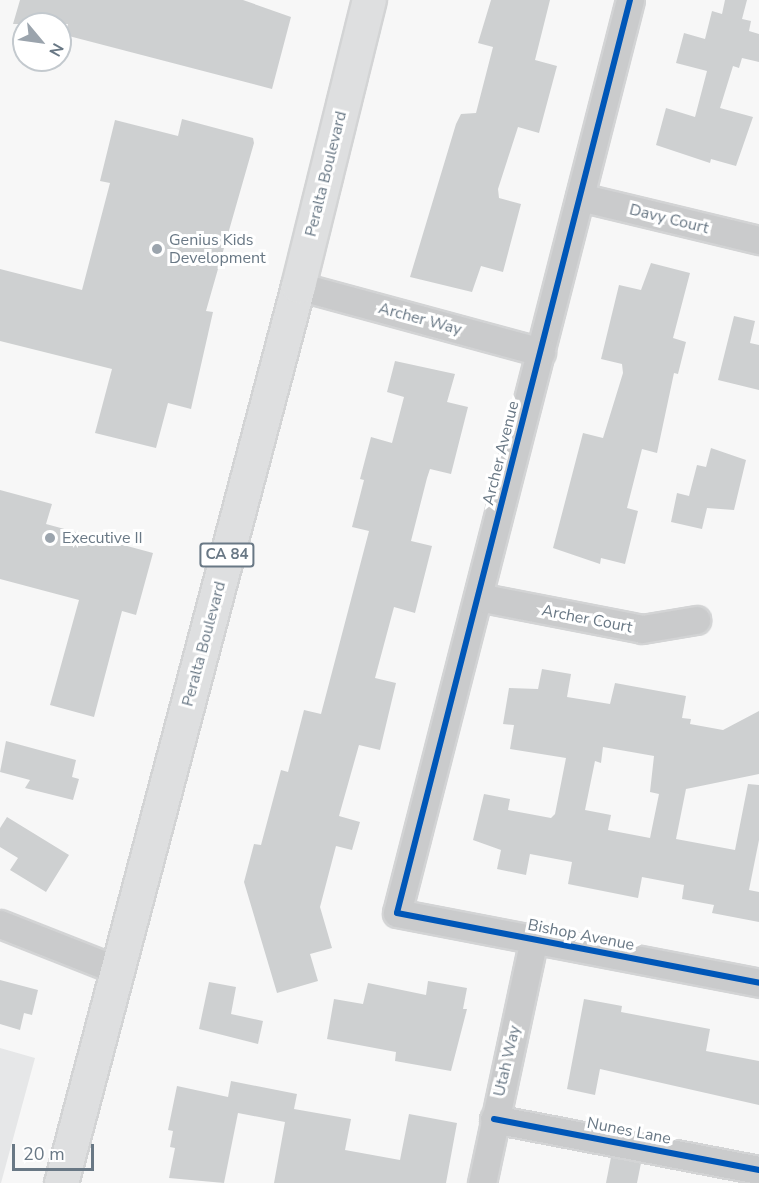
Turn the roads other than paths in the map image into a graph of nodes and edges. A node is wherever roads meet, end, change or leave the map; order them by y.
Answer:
1 (369, 0) edge
2 (630, 0) edge
3 (580, 197) junction
4 (759, 240) edge
5 (298, 286) junction
6 (541, 352) junction
7 (478, 597) junction
8 (696, 620) dead end
9 (397, 913) joint
10 (0, 924) edge
11 (534, 939) junction
12 (117, 970) junction
13 (759, 983) edge
14 (494, 1119) junction
15 (759, 1170) edge
16 (61, 1183) edge
17 (482, 1183) edge

1 - 5 main road, Peralta Boulevard / CA 84
2 - 3 street, Archer Avenue
3 - 4 street, Davy Court
3 - 6 street, Archer Avenue
5 - 6 street, Archer Way
5 - 12 main road, Peralta Boulevard / CA 84
6 - 7 street, Archer Avenue
7 - 8 street, Archer Court
7 - 9 street, Archer Avenue
9 - 11 street, Bishop Avenue
10 - 12 street
11 - 13 street, Bishop Avenue
11 - 14 street, Utah Way
12 - 16 main road, Peralta Boulevard / CA 84
14 - 15 street, Nunes Lane
14 - 17 street, Utah Way

